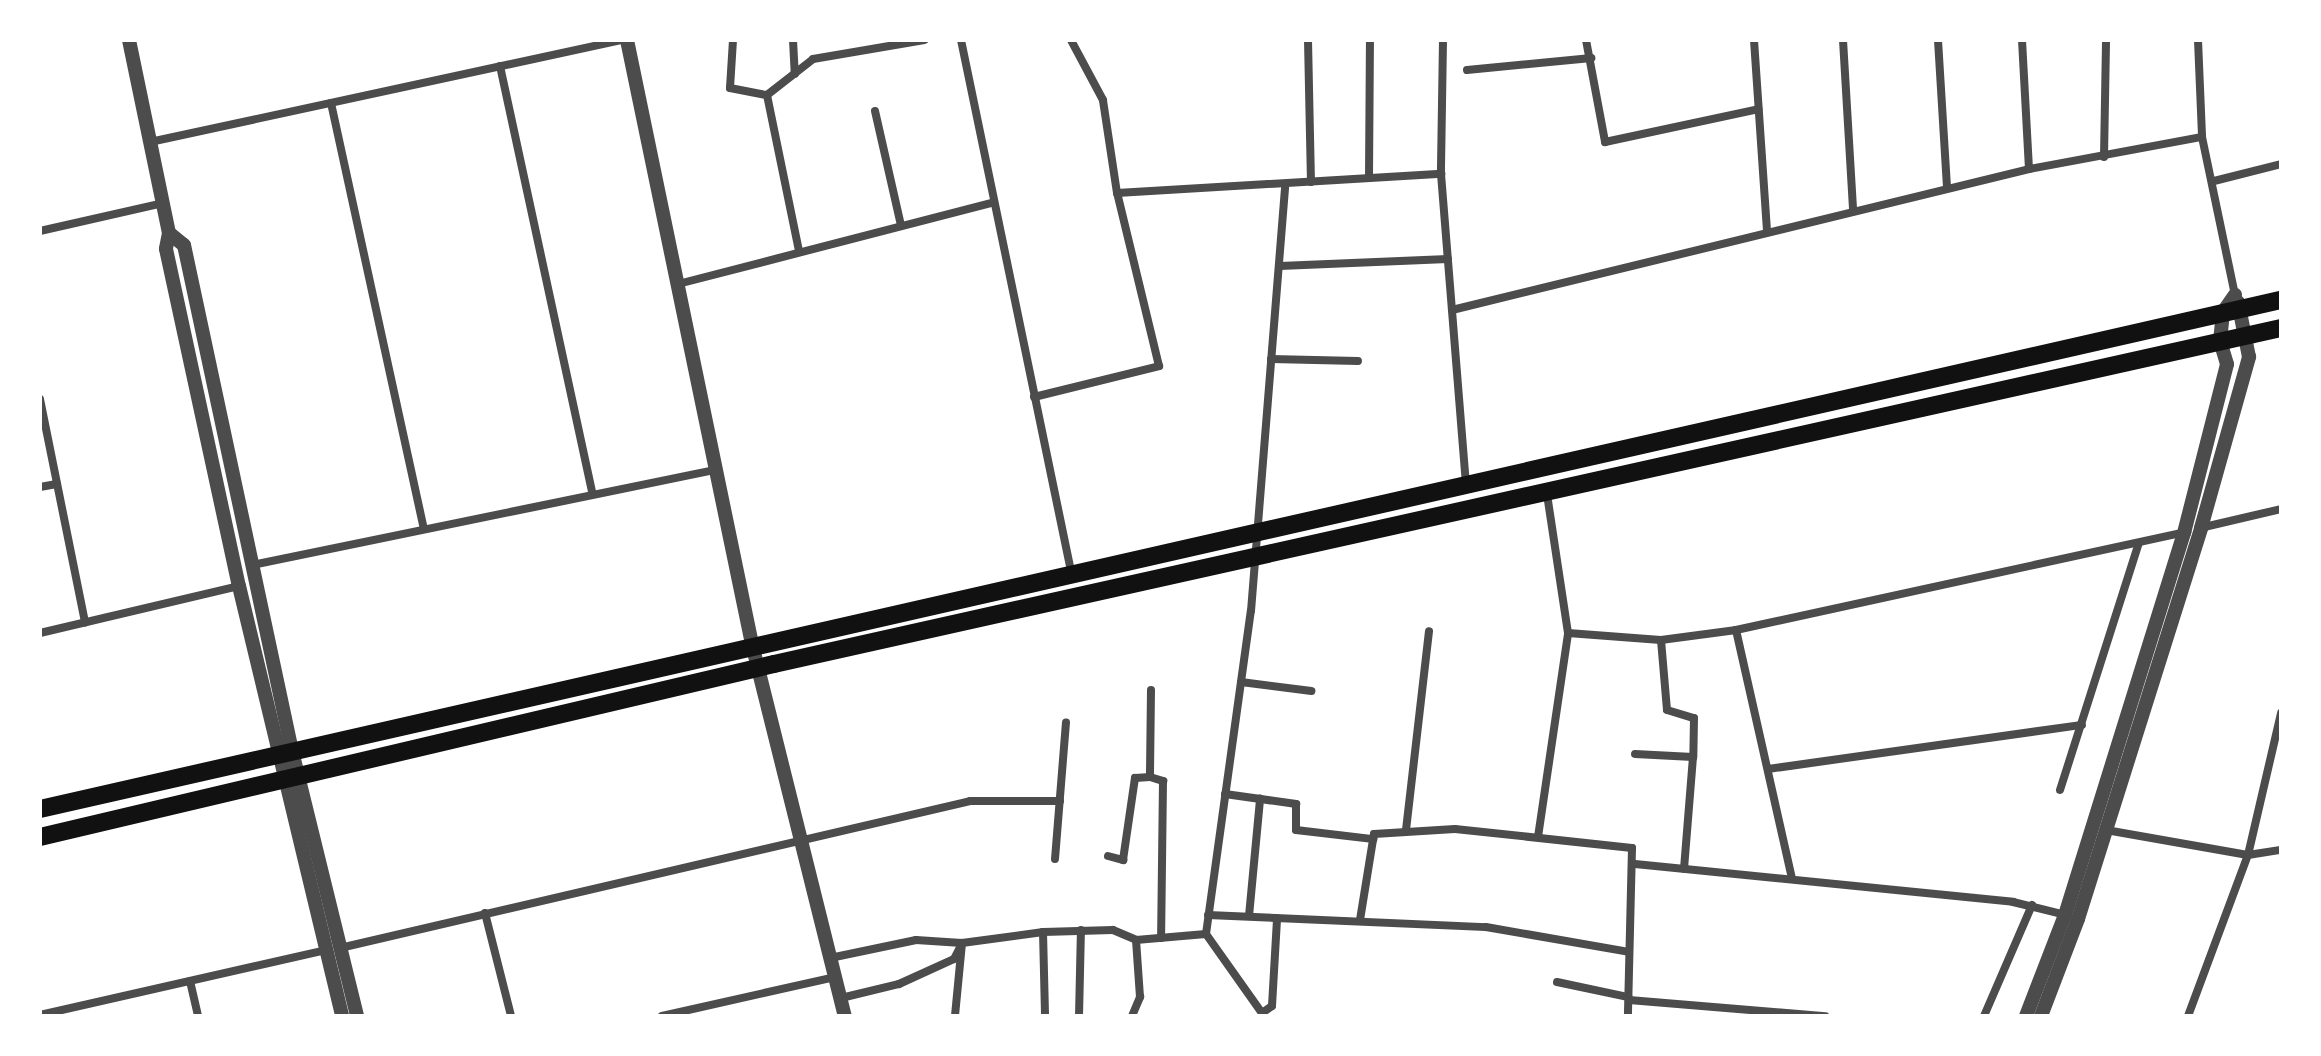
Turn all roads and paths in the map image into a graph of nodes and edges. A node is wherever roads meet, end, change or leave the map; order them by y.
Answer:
1 (129, 40) edge
2 (621, 40) edge
3 (627, 40) edge
4 (733, 40) edge
5 (793, 40) edge
6 (835, 40) edge
7 (924, 40) edge
8 (961, 40) edge
9 (1071, 40) edge
10 (1308, 40) edge
11 (1370, 40) edge
12 (1443, 40) edge
13 (1586, 40) edge
14 (1754, 40) edge
15 (1843, 40) edge
16 (1938, 40) edge
17 (2022, 40) edge
18 (2106, 40) edge
19 (2198, 40) edge
20 (835, 52) junction
21 (1591, 58) junction
22 (500, 66) junction
23 (1467, 70) dead end
24 (795, 74) junction
25 (767, 95) junction
26 (331, 103) junction
27 (1759, 109) junction
28 (875, 111) dead end
29 (2202, 137) junction
30 (150, 142) junction
31 (2104, 157) junction
32 (2281, 164) edge
33 (2029, 169) junction
34 (1441, 174) junction
35 (1369, 177) junction
36 (2214, 181) junction
37 (1311, 182) junction
38 (1285, 187) junction
39 (1947, 188) junction
40 (1117, 193) junction
41 (994, 202) junction
42 (163, 203) junction
43 (1853, 210) junction
44 (901, 225) junction
45 (40, 231) edge
46 (1767, 232) junction
47 (169, 233) junction
48 (799, 251) junction
49 (1448, 259) junction
50 (1280, 266) junction
51 (678, 284) junction
52 (2281, 300) edge
53 (2233, 305) junction
54 (1452, 310) junction
55 (2281, 328) edge
56 (2246, 336) junction
57 (2220, 341) junction
58 (1271, 359) junction
59 (1358, 361) dead end
60 (1034, 397) junction
61 (40, 399) edge
62 (716, 470) junction
63 (57, 484) junction
64 (1466, 486) junction
65 (40, 487) edge
66 (1547, 492) junction
67 (592, 493) junction
68 (2281, 509) edge
69 (424, 528) junction
70 (2201, 528) junction
71 (1256, 532) junction
72 (2184, 533) junction
73 (2139, 543) junction
74 (1254, 558) junction
75 (252, 565) junction
76 (1071, 571) junction
77 (239, 586) junction
78 (85, 623) junction
79 (1736, 630) junction
80 (1429, 631) dead end
81 (40, 633) edge
82 (1568, 633) junction
83 (1661, 640) junction
84 (752, 644) junction
85 (758, 667) junction
86 (1241, 682) junction
87 (1151, 690) dead end
88 (1311, 691) dead end
89 (2281, 713) edge
90 (1066, 722) dead end
91 (2082, 725) junction
92 (285, 753) junction
93 (1635, 754) dead end
94 (1693, 757) junction
95 (1768, 769) junction
96 (1150, 777) junction
97 (292, 779) junction
98 (2060, 790) dead end
99 (1225, 794) junction
100 (1260, 799) junction
101 (1060, 801) junction
102 (40, 809) edge
103 (1406, 830) junction
104 (2106, 830) junction
105 (40, 837) edge
106 (800, 837) junction
107 (1538, 837) junction
108 (1373, 839) junction
109 (2281, 850) edge
110 (2248, 855) junction
111 (1108, 856) dead end
112 (1055, 859) dead end
113 (1635, 864) junction
114 (1684, 869) junction
115 (1792, 879) junction
116 (2032, 905) junction
117 (485, 913) junction
118 (1208, 915) junction
119 (1249, 916) junction
120 (2072, 917) junction
121 (1277, 918) junction
122 (1360, 920) junction
123 (1081, 930) junction
124 (1043, 932) junction
125 (1206, 934) junction
126 (1161, 938) junction
127 (1136, 940) junction
128 (962, 943) junction
129 (333, 949) junction
130 (1629, 952) junction
131 (830, 958) junction
132 (835, 977) junction
133 (190, 981) junction
134 (1557, 982) dead end
135 (841, 998) junction
136 (1628, 999) junction
137 (1263, 1014) edge
138 (40, 1015) edge
139 (198, 1016) edge
140 (342, 1016) edge
141 (357, 1016) edge
142 (511, 1016) edge
143 (662, 1016) edge
144 (845, 1016) edge
145 (955, 1016) edge
146 (1045, 1016) edge
147 (1079, 1016) edge
148 (1132, 1016) edge
149 (1628, 1016) edge
150 (1825, 1016) edge
151 (1984, 1016) edge
152 (2026, 1016) edge
153 (2041, 1016) edge
154 (2188, 1016) edge

1 - 30 street
2 - 22 street
3 - 51 street
4 - 25 street
5 - 24 street
6 - 20 street
7 - 20 street
8 - 41 street
9 - 40 street
10 - 37 street
11 - 35 street
12 - 34 street
13 - 21 street
14 - 27 street
15 - 43 street
16 - 39 street
17 - 33 street
18 - 31 street
19 - 29 street
20 - 24 street
21 - 23 street
21 - 27 street
22 - 26 street
22 - 67 street
24 - 25 street
25 - 48 street
26 - 30 street
26 - 69 street
27 - 46 street
28 - 44 street
29 - 31 street
29 - 36 street
30 - 42 street
31 - 33 street
32 - 36 street
33 - 39 street
34 - 35 street
34 - 49 street
35 - 37 street
36 - 53 street
37 - 38 street
38 - 40 street
38 - 50 street
39 - 43 street
40 - 60 street
41 - 44 street
41 - 60 street
42 - 45 street
42 - 47 street
43 - 46 street
44 - 48 street
46 - 54 street
47 - 75 street
47 - 77 street
48 - 51 street
49 - 50 street
49 - 54 street
50 - 58 street
51 - 62 street
52 - 53 main road
53 - 56 street
53 - 57 street
53 - 64 main road
54 - 64 street
55 - 56 main road
56 - 57 main road
56 - 70 street
57 - 66 main road
57 - 72 street
58 - 59 street
58 - 71 street
60 - 76 street
61 - 63 street
62 - 67 street
62 - 84 street
63 - 65 street
63 - 78 street
64 - 71 main road
66 - 74 main road
66 - 82 street
67 - 69 street
68 - 70 street
69 - 75 street
70 - 72 street
70 - 104 street
71 - 74 street
71 - 76 main road
72 - 73 street
72 - 120 street
73 - 79 street
73 - 91 street
74 - 85 main road
74 - 86 street
75 - 92 street
76 - 84 main road
77 - 78 street
77 - 92 street
78 - 81 street
79 - 83 street
79 - 95 street
80 - 103 street
82 - 83 street
82 - 107 street
83 - 94 street
84 - 85 street
84 - 92 main road
85 - 97 main road
85 - 106 street
86 - 88 street
86 - 99 street
87 - 96 street
89 - 110 street
90 - 101 street
91 - 95 street
91 - 98 street
92 - 97 street
92 - 102 main road
93 - 94 street
94 - 114 street
95 - 115 street
96 - 111 street
96 - 126 street
97 - 105 main road
97 - 129 street
99 - 100 street
99 - 118 street
100 - 108 street
100 - 119 street
101 - 106 street
101 - 112 street
103 - 107 street
103 - 108 street
104 - 110 street
104 - 120 street
106 - 117 street
106 - 131 street
107 - 113 street
108 - 122 street
109 - 110 street
110 - 154 street
113 - 114 street
113 - 130 street
114 - 115 street
115 - 116 street
116 - 120 street
116 - 151 street
117 - 129 street
117 - 142 street
118 - 119 street
118 - 125 street
119 - 121 street
120 - 152 street
120 - 153 street
121 - 122 street
121 - 137 street
122 - 130 street
123 - 124 street
123 - 127 street
123 - 147 street
124 - 128 street
124 - 146 street
125 - 126 street
125 - 137 street
126 - 127 street
127 - 148 street
128 - 131 street
128 - 135 street
128 - 145 street
129 - 133 street
129 - 140 street
129 - 141 street
130 - 136 street
131 - 132 street
132 - 135 street
132 - 143 street
133 - 138 street
133 - 139 street
134 - 136 street
135 - 144 street
136 - 149 street
136 - 150 street

